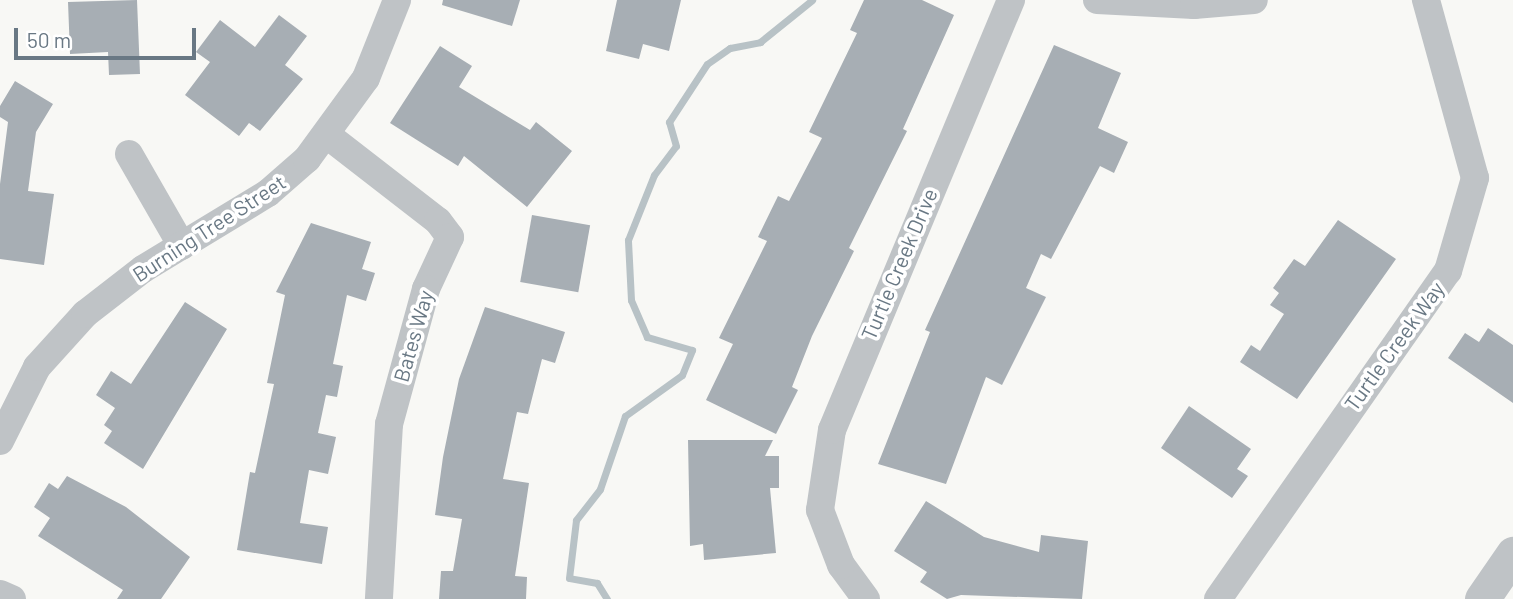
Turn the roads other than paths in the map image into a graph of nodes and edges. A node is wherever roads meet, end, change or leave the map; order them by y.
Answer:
1 (397, 0) edge
2 (1011, 0) edge
3 (1097, 0) edge
4 (1254, 0) edge
5 (1429, 12) edge
6 (327, 135) junction
7 (129, 154) dead end
8 (182, 246) junction
9 (0, 441) edge
10 (1513, 554) edge
11 (0, 594) edge
12 (12, 599) edge
13 (379, 599) edge
14 (866, 599) edge
15 (1218, 599) edge
16 (1482, 599) edge

1 - 6 street, Burning Tree Street
2 - 14 street, Turtle Creek Drive
3 - 4 street
5 - 15 street, Turtle Creek Way
6 - 8 street, Burning Tree Street
6 - 13 street, Bates Way
7 - 8 street
8 - 9 street, Burning Tree Street
10 - 16 street
11 - 12 street

